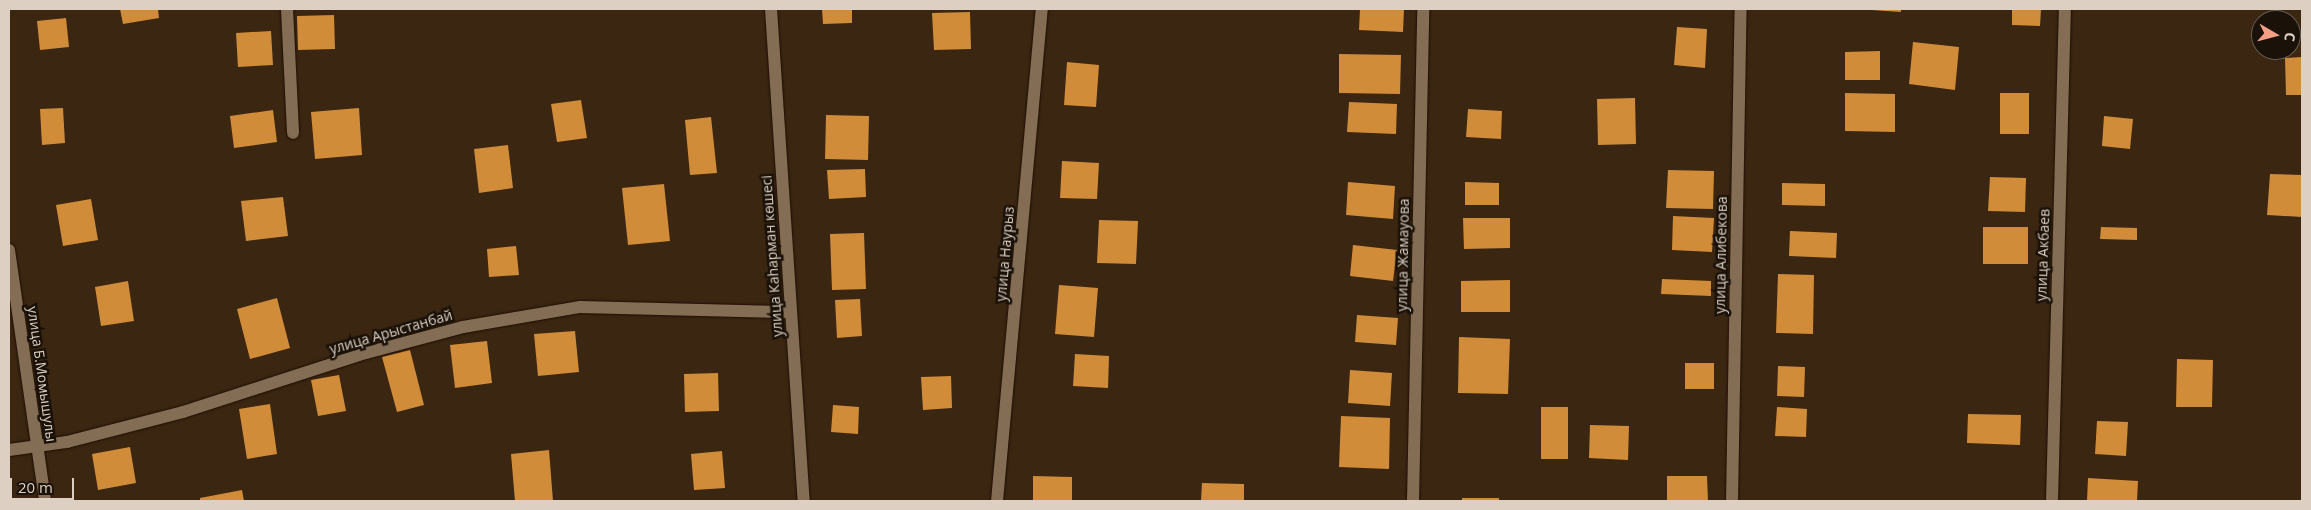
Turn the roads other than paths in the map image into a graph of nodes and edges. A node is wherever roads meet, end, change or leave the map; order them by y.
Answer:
1 (287, 9) edge
2 (771, 9) edge
3 (1042, 9) edge
4 (1423, 9) edge
5 (1741, 9) edge
6 (2064, 9) edge
7 (293, 133) dead end
8 (9, 250) edge
9 (791, 312) junction
10 (37, 445) junction
11 (9, 450) edge
12 (44, 501) edge
13 (804, 501) edge
14 (997, 501) edge
15 (1413, 501) edge
16 (1732, 501) edge
17 (2052, 501) edge

1 - 7 street
2 - 9 street, улица Каһарман көшесі
3 - 14 street, улица Наурыз
4 - 15 street, улица Жамауова
5 - 16 street, улица Алибекова
6 - 17 street, улица Акбаев
8 - 10 street, улица Б.Момышулы
9 - 10 street, улица Арыстанбай
9 - 13 street, улица Каһарман көшесі
10 - 11 street, улица Арыстанбай
10 - 12 street, улица Б.Момышулы

